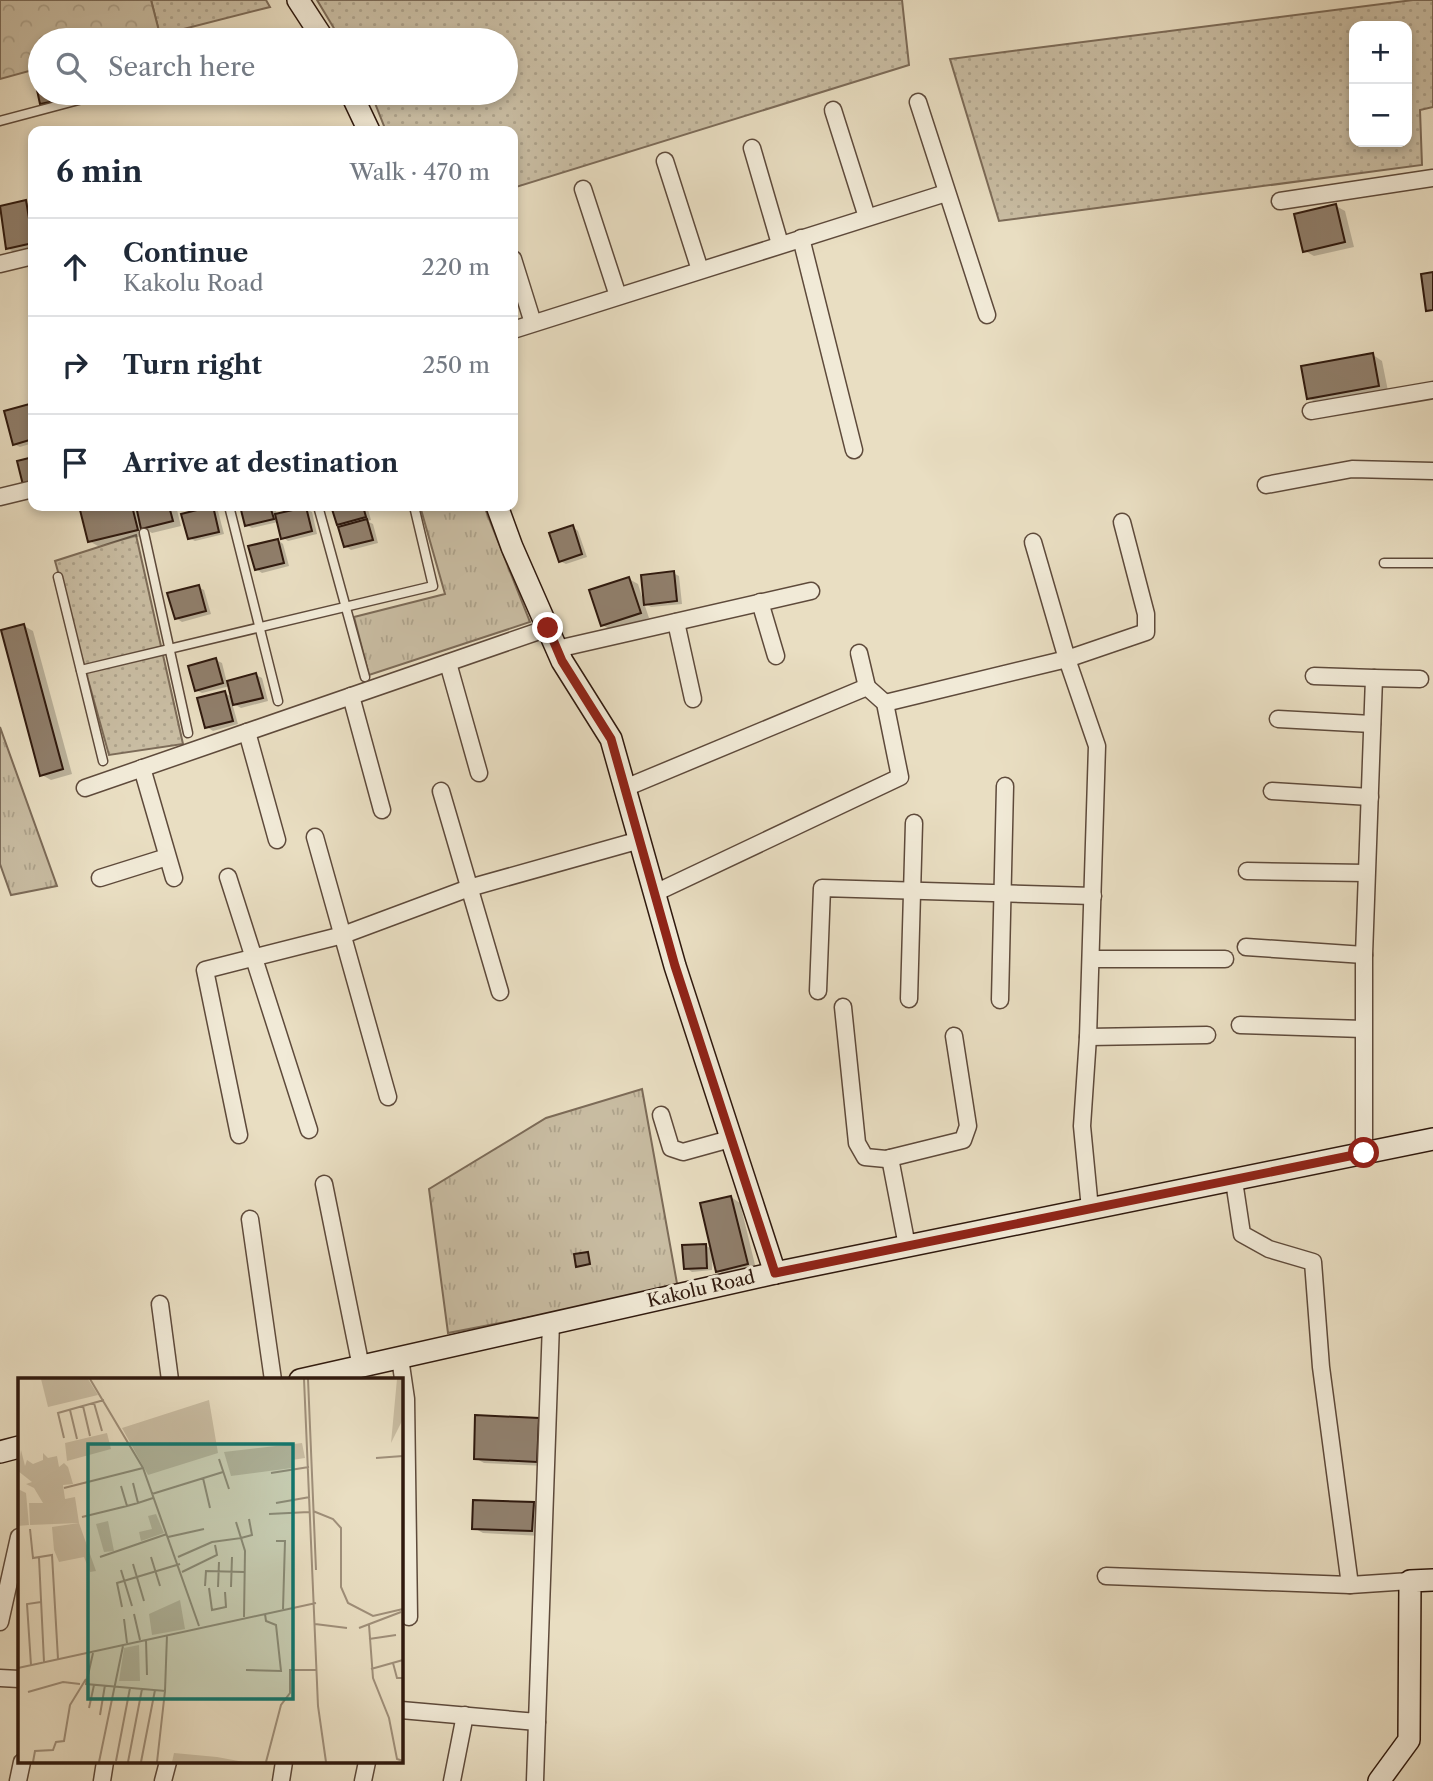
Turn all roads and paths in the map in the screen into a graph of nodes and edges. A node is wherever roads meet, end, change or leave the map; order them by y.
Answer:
1 (298, 0) edge
2 (316, 28) edge
3 (918, 102) dead end
4 (60, 105) edge
5 (357, 105) edge
6 (833, 110) dead end
7 (0, 121) edge
8 (367, 126) edge
9 (752, 148) dead end
10 (665, 161) dead end
11 (1433, 178) edge
12 (583, 189) dead end
13 (946, 193) junction
14 (1280, 201) dead end
15 (867, 217) junction
16 (801, 238) junction
17 (780, 244) junction
18 (28, 257) edge
19 (0, 264) edge
20 (700, 270) junction
21 (518, 275) edge
22 (618, 296) junction
23 (987, 315) dead end
24 (533, 323) junction
25 (518, 328) edge
26 (1433, 390) edge
27 (1311, 411) dead end
28 (854, 450) dead end
29 (1433, 471) edge
30 (1266, 485) dead end
31 (28, 490) edge
32 (0, 497) edge
33 (230, 511) edge
34 (319, 511) edge
35 (415, 511) edge
36 (499, 511) edge
37 (1122, 523) dead end
38 (144, 533) dead end
39 (1033, 542) dead end
40 (1384, 563) dead end
41 (1433, 564) edge
42 (58, 577) dead end
43 (811, 591) dead end
44 (760, 602) junction
45 (345, 606) junction
46 (676, 622) junction
47 (259, 626) junction
48 (548, 628) junction
49 (169, 648) junction
50 (557, 649) junction
51 (859, 653) dead end
52 (776, 656) dead end
53 (1068, 659) junction
54 (448, 663) junction
55 (81, 670) junction
56 (1314, 676) dead end
57 (365, 677) dead end
58 (1374, 678) junction
59 (1420, 679) dead end
60 (867, 687) junction
61 (351, 696) junction
62 (693, 699) dead end
63 (278, 701) dead end
64 (885, 703) junction
65 (1278, 719) dead end
66 (1372, 724) junction
67 (247, 732) junction
68 (188, 733) dead end
69 (103, 761) dead end
70 (142, 768) junction
71 (479, 773) dead end
72 (1005, 786) dead end
73 (85, 788) dead end
74 (625, 789) junction
75 (441, 791) dead end
76 (1272, 792) dead end
77 (1370, 797) junction
78 (382, 810) dead end
79 (914, 823) dead end
80 (315, 837) dead end
81 (277, 840) dead end
82 (640, 840) junction
83 (167, 857) junction
84 (1247, 872) dead end
85 (1366, 873) junction
86 (228, 877) dead end
87 (100, 878) dead end
88 (174, 878) dead end
89 (469, 888) junction
90 (912, 891) junction
91 (655, 893) junction
92 (1002, 894) junction
93 (1093, 896) junction
94 (343, 934) junction
95 (1246, 947) dead end
96 (253, 955) junction
97 (1364, 955) junction
98 (1091, 959) junction
99 (1225, 959) dead end
100 (818, 990) dead end
101 (499, 992) dead end
102 (909, 999) dead end
103 (1000, 1000) dead end
104 (843, 1007) dead end
105 (1240, 1025) dead end
106 (1363, 1029) junction
107 (1208, 1035) dead end
108 (954, 1036) dead end
109 (1088, 1037) junction
110 (388, 1097) dead end
111 (661, 1115) dead end
112 (309, 1130) dead end
113 (239, 1135) dead end
114 (730, 1139) junction
115 (1433, 1139) edge
116 (1364, 1153) junction
117 (891, 1158) junction
118 (1234, 1181) junction
119 (324, 1184) dead end
120 (1090, 1209) junction
121 (250, 1219) dead end
122 (907, 1246) junction
123 (775, 1273) junction
124 (160, 1304) dead end
125 (551, 1324) junction
126 (400, 1358) junction
127 (361, 1367) junction
128 (170, 1378) edge
129 (273, 1378) edge
130 (309, 1378) edge
131 (18, 1447) edge
132 (0, 1452) edge
133 (18, 1541) edge
134 (1106, 1576) dead end
135 (1433, 1580) edge
136 (1410, 1581) junction
137 (1350, 1585) junction
138 (409, 1616) dead end
139 (0, 1622) edge
140 (0, 1678) edge
141 (18, 1679) edge
142 (402, 1710) edge
143 (465, 1715) junction
144 (537, 1722) junction
145 (167, 1764) edge
146 (163, 1781) edge
147 (452, 1781) edge
148 (535, 1781) edge
149 (1379, 1781) edge

1 - 2 main road
3 - 13 street
4 - 7 lane
5 - 8 main road
6 - 15 street
9 - 17 street
10 - 20 street
11 - 14 street
12 - 22 street
13 - 15 street
13 - 23 street
15 - 16 street
16 - 17 street
16 - 28 street
17 - 20 street
18 - 19 street
20 - 22 street
21 - 24 street
22 - 24 street
24 - 25 street
26 - 27 street
29 - 30 street
31 - 32 street
33 - 47 lane
34 - 45 lane
35 - 45 lane
36 - 48 main road
37 - 53 street
38 - 49 lane
39 - 53 street
40 - 41 lane
42 - 55 lane
43 - 44 street
44 - 46 street
44 - 52 street
45 - 47 lane
45 - 57 lane
46 - 50 street
46 - 62 street
47 - 49 lane
47 - 63 lane
48 - 50 main road
48 - 54 street
49 - 55 lane
49 - 68 lane
50 - 74 main road
51 - 60 street
53 - 64 street
53 - 93 street
54 - 61 street
54 - 71 street
55 - 69 lane
56 - 58 street
58 - 59 street
58 - 66 street
60 - 64 street
60 - 74 street
61 - 67 street
61 - 78 street
64 - 91 street
65 - 66 street
66 - 77 street
67 - 70 street
67 - 81 street
70 - 73 street
70 - 83 street
72 - 92 street
74 - 82 main road
75 - 89 street
76 - 77 street
77 - 85 street
79 - 90 street
80 - 94 street
82 - 89 street
82 - 91 main road
83 - 87 street
83 - 88 street
84 - 85 street
85 - 97 street
86 - 96 street
89 - 94 street
89 - 101 street
90 - 92 street
90 - 100 street
90 - 102 street
91 - 114 main road
92 - 93 street
92 - 103 street
93 - 98 street
94 - 96 street
94 - 110 street
95 - 97 street
96 - 112 street
96 - 113 street
97 - 106 street
98 - 99 street
98 - 109 street
104 - 117 street
105 - 106 street
106 - 116 street
107 - 109 street
108 - 117 street
109 - 120 street
111 - 114 street
114 - 123 main road
115 - 116 main road, Kakolu Road
116 - 118 main road, Kakolu Road
117 - 122 street
118 - 120 main road, Kakolu Road
118 - 137 street
119 - 127 street
120 - 122 main road, Kakolu Road
121 - 129 street
122 - 123 main road, Kakolu Road
123 - 125 main road, Kakolu Road
124 - 128 street
125 - 126 main road, Kakolu Road
125 - 144 street
126 - 127 main road, Kakolu Road
126 - 138 street
127 - 130 main road, Kakolu Road
131 - 132 main road
133 - 139 street
134 - 137 street
135 - 136 main road
136 - 137 street
136 - 149 main road
140 - 141 street
142 - 143 street
143 - 144 street
143 - 147 street
144 - 148 street
145 - 146 street

